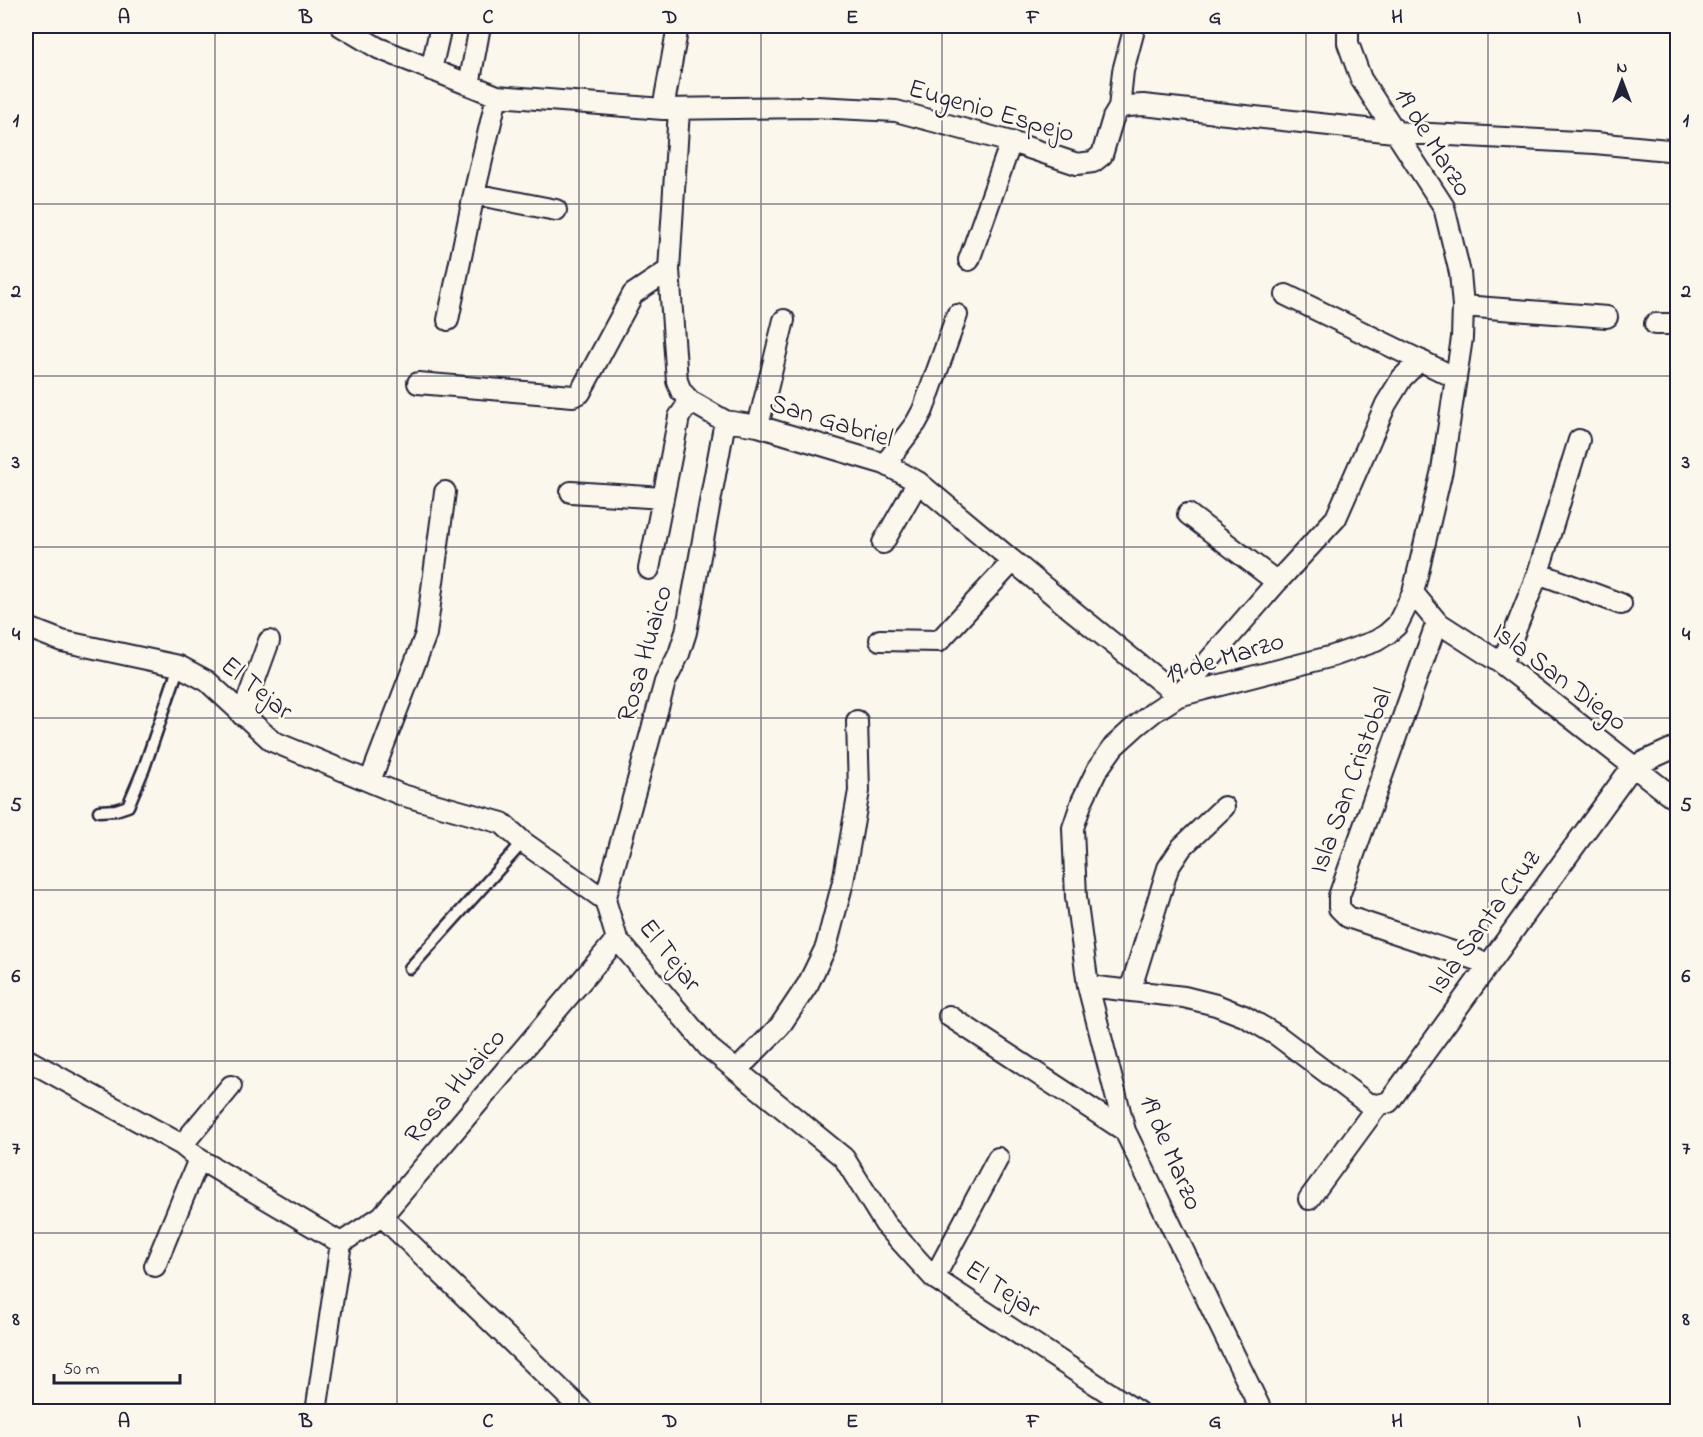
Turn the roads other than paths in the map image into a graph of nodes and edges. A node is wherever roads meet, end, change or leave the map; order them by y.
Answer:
1 (341, 26) edge
2 (441, 26) edge
3 (480, 26) edge
4 (678, 26) edge
5 (1135, 26) edge
6 (1348, 26) edge
7 (431, 70) junction
8 (469, 85) junction
9 (497, 96) junction
10 (1119, 108) junction
11 (671, 110) junction
12 (1394, 132) junction
13 (1011, 142) junction
14 (1677, 151) edge
15 (474, 194) junction
16 (556, 210) dead end
17 (969, 260) dead end
18 (669, 270) junction
19 (1286, 295) dead end
20 (1463, 306) junction
21 (957, 315) dead end
22 (1607, 316) dead end
23 (448, 320) dead end
24 (784, 320) dead end
25 (1655, 324) dead end
26 (1677, 324) edge
27 (1420, 360) junction
28 (1456, 378) junction
29 (418, 383) dead end
30 (690, 401) junction
31 (725, 421) junction
32 (758, 426) junction
33 (1579, 440) dead end
34 (885, 464) junction
35 (918, 482) junction
36 (445, 492) dead end
37 (571, 492) dead end
38 (663, 498) junction
39 (1188, 514) dead end
40 (883, 543) dead end
41 (1013, 561) junction
42 (649, 569) dead end
43 (1538, 573) junction
44 (1277, 582) junction
45 (1414, 595) junction
46 (1621, 604) dead end
47 (1436, 621) junction
48 (26, 627) edge
49 (880, 640) dead end
50 (269, 641) dead end
51 (1502, 664) junction
52 (179, 666) junction
53 (1178, 696) junction
54 (242, 715) junction
55 (857, 721) dead end
56 (1677, 746) edge
57 (1632, 768) junction
58 (370, 781) junction
59 (1677, 801) edge
60 (1224, 807) dead end
61 (99, 811) dead end
62 (523, 842) junction
63 (605, 900) junction
64 (617, 939) junction
65 (1489, 964) junction
66 (410, 968) dead end
67 (1106, 988) junction
68 (949, 1016) dead end
69 (26, 1059) edge
70 (737, 1070) junction
71 (231, 1086) dead end
72 (1378, 1105) junction
73 (1125, 1131) junction
74 (182, 1146) junction
75 (998, 1158) dead end
76 (199, 1159) junction
77 (1309, 1199) dead end
78 (382, 1216) junction
79 (341, 1243) junction
80 (155, 1266) dead end
81 (934, 1278) junction
82 (316, 1412) edge
83 (584, 1412) edge
84 (1138, 1412) edge
85 (1262, 1412) edge

1 - 7 street, Eugenio Espejo
2 - 7 street
3 - 8 street
4 - 11 street
5 - 10 street, Eugenio Espejo
6 - 12 street, 19 de Marzo
7 - 8 street, Eugenio Espejo
8 - 9 street, Eugenio Espejo
9 - 11 street, Eugenio Espejo
9 - 15 street
10 - 12 street
10 - 13 street, Eugenio Espejo
11 - 13 street, Eugenio Espejo
11 - 18 street
12 - 14 street
12 - 20 street, 19 de Marzo
13 - 17 street
15 - 16 street
15 - 23 street
18 - 29 street
18 - 30 street
19 - 27 street
20 - 22 street
20 - 28 street, 19 de Marzo
21 - 34 street
24 - 32 street
25 - 26 street
27 - 28 street
27 - 44 street
28 - 45 street, 19 de Marzo
30 - 31 street, San Gabriel
30 - 38 street
31 - 32 street, San Gabriel
31 - 63 street, Rosa Huaico
32 - 34 street, San Gabriel
33 - 43 street
34 - 35 street, San Gabriel
35 - 40 street
35 - 41 street, San Gabriel
36 - 58 street
37 - 38 street
38 - 42 street
39 - 44 street
41 - 49 street
41 - 53 street, San Gabriel
43 - 46 street
43 - 51 street
44 - 53 street
45 - 47 street, Isla San Diego
45 - 53 street, 19 de Marzo
47 - 51 street, Isla San Diego
47 - 65 street, Isla San Cristobal
48 - 52 street, El Tejar
50 - 54 street
51 - 57 street, Isla San Diego
52 - 54 street, El Tejar
52 - 61 lane
53 - 67 street, 19 de Marzo
54 - 58 street, El Tejar
55 - 70 street
56 - 57 street
57 - 59 street, Isla San Diego
57 - 65 street, Isla Santa Cruz
58 - 62 street, El Tejar
60 - 67 street
62 - 63 street, El Tejar
62 - 66 lane
63 - 64 street, El Tejar
64 - 70 street, El Tejar
64 - 78 street, Rosa Huaico
65 - 72 street, Isla Santa Cruz
67 - 72 street
67 - 73 street, 19 de Marzo
68 - 73 street
69 - 74 street
70 - 81 street, El Tejar
71 - 74 street
72 - 77 street, Isla Santa Cruz
73 - 85 street, 19 de Marzo
74 - 76 street
75 - 81 street
76 - 79 street
76 - 80 street
78 - 79 street, Rosa Huaico
78 - 83 street
79 - 82 street
81 - 84 street, El Tejar

